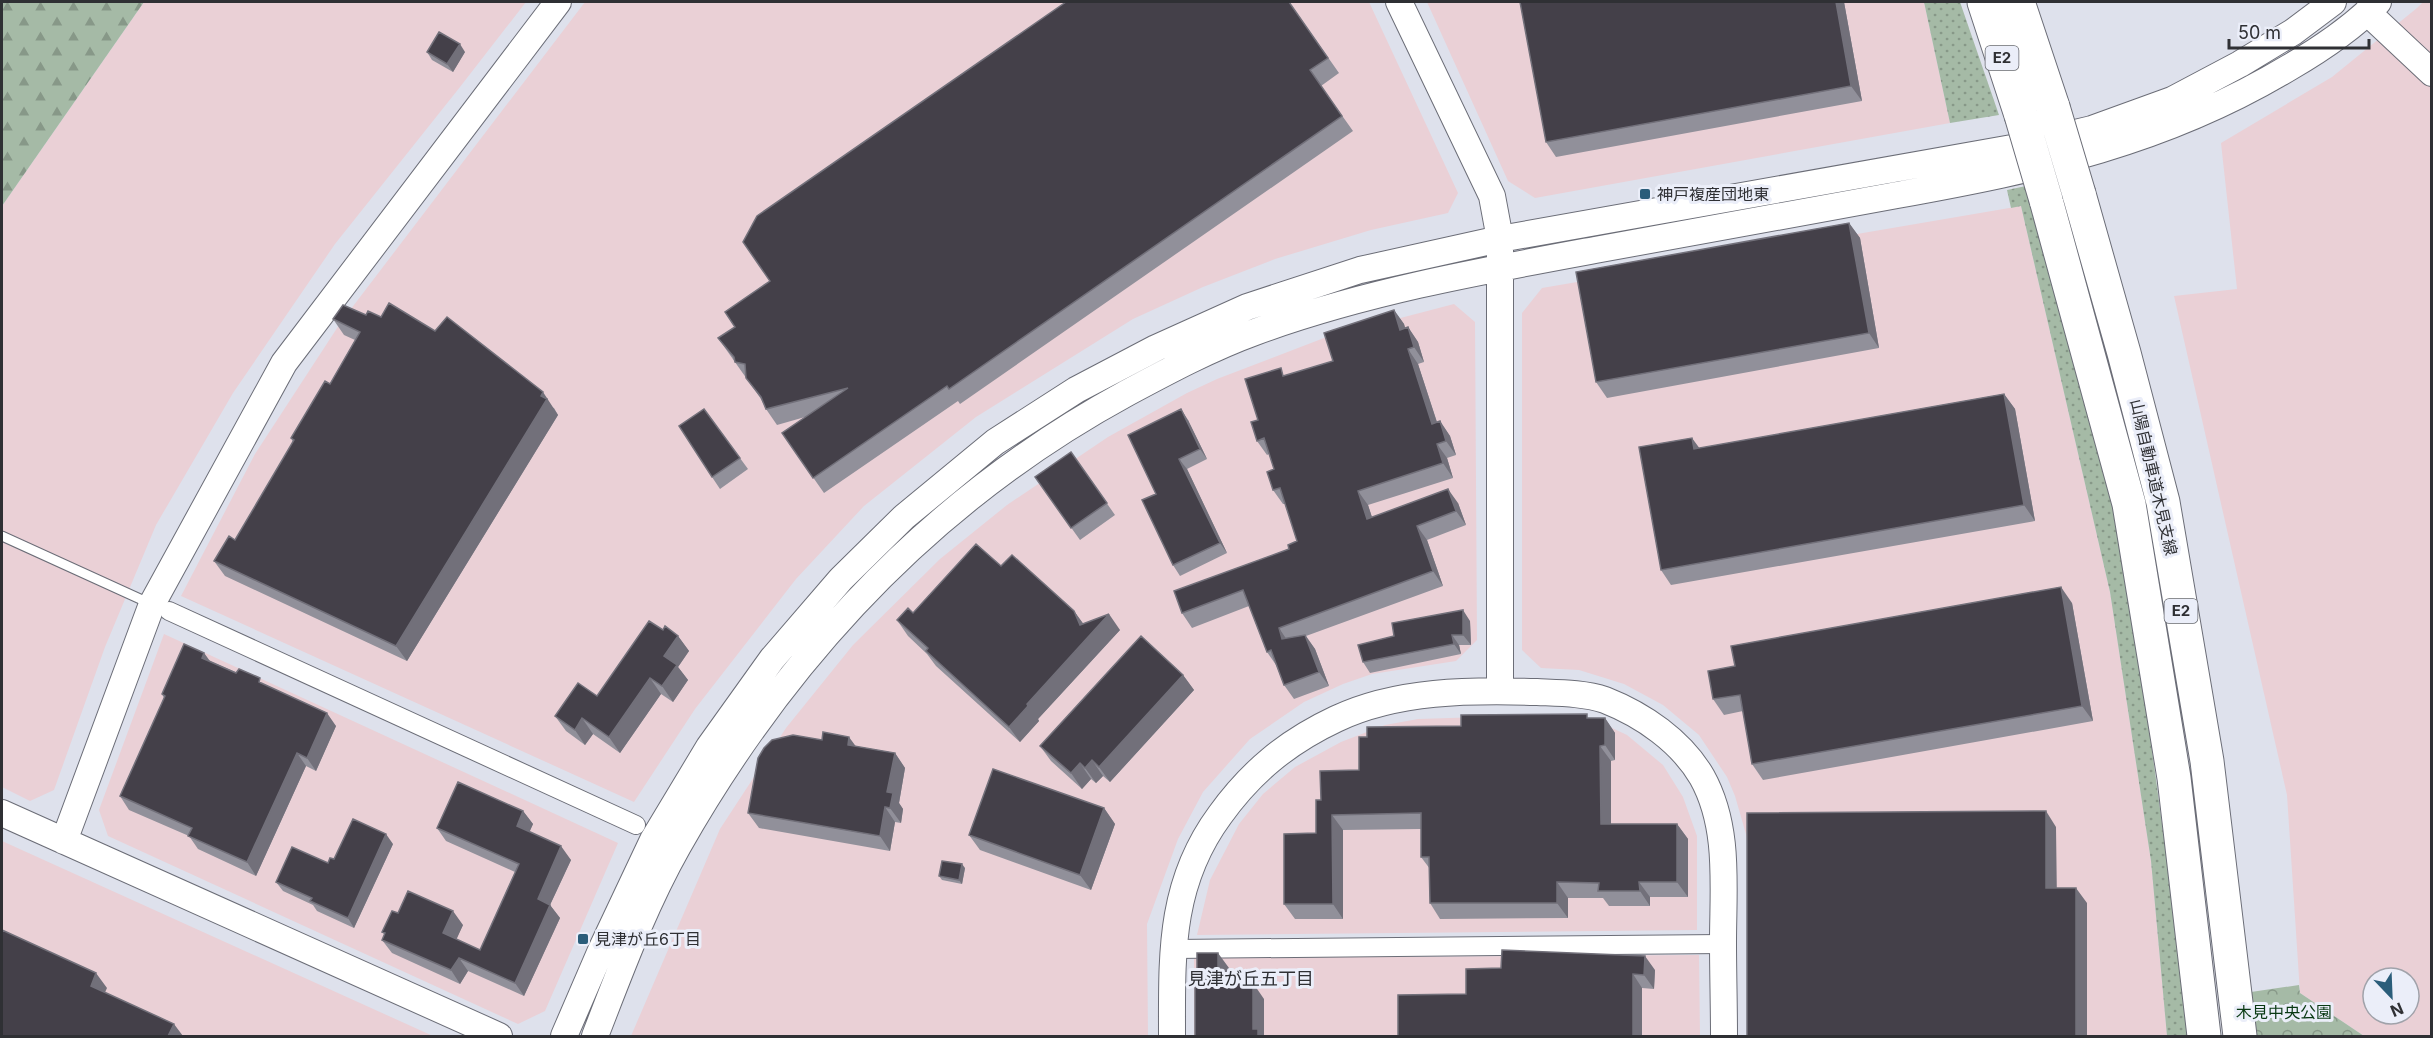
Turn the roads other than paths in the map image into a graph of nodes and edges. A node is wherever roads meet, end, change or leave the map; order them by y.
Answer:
1 (558, 2) edge
2 (1399, 2) edge
3 (1984, 2) edge
4 (2018, 2) edge
5 (2333, 2) edge
6 (2372, 7) edge
7 (2432, 73) edge
8 (1500, 239) junction
9 (1498, 267) junction
10 (2, 536) edge
11 (160, 608) junction
12 (1500, 691) junction
13 (2, 813) edge
14 (636, 825) dead end
15 (64, 841) junction
16 (1723, 944) junction
17 (1174, 949) junction
18 (499, 1036) edge
19 (564, 1036) edge
20 (595, 1036) edge
21 (1172, 1036) edge
22 (1724, 1036) edge
23 (2204, 1036) edge
24 (2240, 1036) edge

1 - 11 street
2 - 8 street
3 - 23 highway, 山陽自動車道木見支線 / E2, bridge
4 - 24 highway, 山陽自動車道木見支線 / E2, bridge
5 - 8 street
6 - 7 street
6 - 9 street
8 - 9 street
8 - 19 street
9 - 12 street
9 - 20 street
10 - 11 lane
11 - 14 street
11 - 15 street
12 - 16 street
12 - 17 street
13 - 15 street
15 - 18 street
16 - 17 street
16 - 22 street
17 - 21 street

